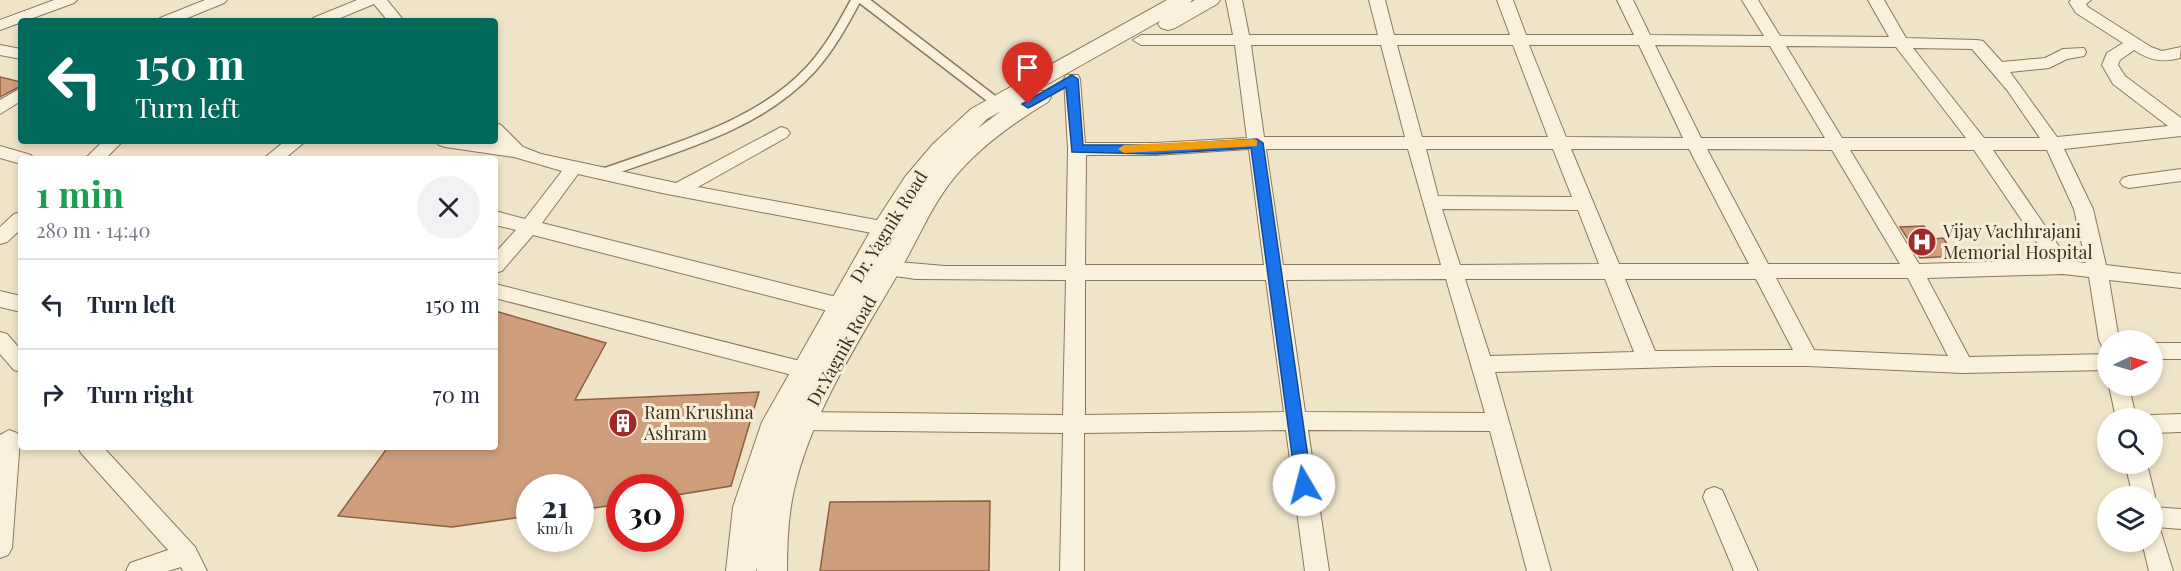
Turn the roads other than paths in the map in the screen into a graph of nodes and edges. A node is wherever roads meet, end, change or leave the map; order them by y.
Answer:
1 (219, 0) edge
2 (370, 0) edge
3 (379, 0) edge
4 (856, 0) edge
5 (863, 0) edge
6 (1182, 0) edge
7 (1210, 0) edge
8 (1234, 0) edge
9 (1377, 0) edge
10 (1505, 0) edge
11 (1625, 0) edge
12 (1750, 0) edge
13 (1876, 0) edge
14 (2083, 0) edge
15 (62, 1) edge
16 (18, 18) edge
17 (18, 18) edge
18 (178, 18) edge
19 (326, 18) edge
20 (394, 18) edge
21 (0, 25) edge
22 (1643, 38) junction
23 (1388, 39) junction
24 (1141, 40) junction
25 (1242, 40) junction
26 (1520, 40) junction
27 (1776, 41) junction
28 (1900, 42) junction
29 (2134, 43) junction
30 (0, 50) edge
31 (2078, 52) dead end
32 (2181, 52) edge
33 (18, 53) edge
34 (1998, 68) junction
35 (1072, 79) junction
36 (18, 95) edge
37 (0, 108) edge
38 (1004, 108) junction
39 (2181, 129) edge
40 (498, 132) edge
41 (781, 133) dead end
42 (1838, 142) junction
43 (1257, 143) junction
44 (1560, 143) junction
45 (1977, 143) junction
46 (111, 144) edge
47 (293, 144) edge
48 (467, 144) edge
49 (1695, 144) junction
50 (2052, 144) junction
51 (1415, 145) junction
52 (1077, 149) junction
53 (517, 151) junction
54 (0, 152) edge
55 (97, 156) edge
56 (276, 156) edge
57 (18, 157) edge
58 (574, 167) junction
59 (601, 174) junction
60 (2181, 175) edge
61 (2129, 182) dead end
62 (678, 190) junction
63 (1431, 202) junction
64 (1586, 204) junction
65 (498, 219) edge
66 (18, 224) edge
67 (529, 227) junction
68 (884, 229) junction
69 (908, 233) junction
70 (0, 237) edge
71 (498, 263) edge
72 (875, 267) junction
73 (2063, 267) junction
74 (1763, 271) junction
75 (1914, 271) junction
76 (1074, 272) junction
77 (1273, 272) junction
78 (1611, 272) junction
79 (2096, 272) junction
80 (1454, 273) junction
81 (2181, 280) edge
82 (498, 292) edge
83 (0, 299) edge
84 (18, 303) edge
85 (840, 306) junction
86 (2107, 330) edge
87 (0, 340) edge
88 (2163, 351) edge
89 (2181, 351) edge
90 (1808, 358) junction
91 (1648, 360) junction
92 (18, 361) edge
93 (18, 362) edge
94 (2097, 362) edge
95 (1482, 364) junction
96 (0, 365) edge
97 (1962, 365) junction
98 (804, 370) junction
99 (804, 421) junction
100 (1295, 421) junction
101 (1497, 422) junction
102 (2181, 423) edge
103 (1074, 424) junction
104 (2163, 424) edge
105 (10, 438) edge
106 (92, 450) edge
107 (1714, 497) dead end
108 (2163, 518) edge
109 (2181, 519) edge
110 (0, 548) edge
111 (2156, 552) edge
112 (191, 563) edge
113 (138, 571) edge
114 (741, 571) edge
115 (772, 571) edge
116 (1072, 571) edge
117 (1317, 571) edge
118 (1539, 571) edge
119 (1746, 571) edge
120 (2161, 571) edge

1 - 18 street
2 - 19 street
3 - 20 street
4 - 59 lane
5 - 38 lane
6 - 38 street, Dr. Yagnik Road
7 - 24 street, Dr.Yagnik Road
8 - 25 street
9 - 23 street
10 - 26 street
11 - 22 street
12 - 27 street
13 - 28 street
14 - 29 street
15 - 16 street
17 - 21 street
22 - 26 street
22 - 27 street
22 - 49 street
23 - 25 street
23 - 26 street
23 - 51 street
24 - 25 street
24 - 35 street, Dr.Yagnik Road
25 - 43 street
26 - 44 street
27 - 28 street
27 - 42 street
28 - 34 street
28 - 45 street
29 - 32 street
29 - 39 street
30 - 33 street
31 - 34 street
34 - 50 street
35 - 38 street, Dr.Yagnik Road
35 - 52 street
36 - 37 street
38 - 68 street, Dr. Yagnik Road
38 - 69 street, Dr.Yagnik Road
39 - 50 street
40 - 53 street
41 - 62 street
42 - 45 street
42 - 49 street
42 - 75 street
43 - 51 street
43 - 52 street
43 - 77 street
44 - 49 street
44 - 51 street
44 - 64 street
45 - 50 street
45 - 73 street
46 - 55 street
47 - 56 street
48 - 53 street
49 - 74 street
50 - 79 street
51 - 63 street
52 - 76 street
53 - 58 street
54 - 57 street
58 - 59 street
58 - 67 street
59 - 62 street
60 - 61 street
62 - 68 street
63 - 64 street
63 - 80 street
64 - 78 street
65 - 67 street
66 - 70 street
67 - 71 street
67 - 85 street
68 - 69 street
68 - 72 street, Dr. Yagnik Road
69 - 72 street, Dr.Yagnik Road
72 - 76 street
72 - 85 street, Dr. Yagnik Road
72 - 99 street, Dr.Yagnik Road
73 - 75 street
73 - 79 street
74 - 75 street
74 - 78 street
74 - 90 street
75 - 97 street
76 - 77 street
76 - 103 street
77 - 80 street
77 - 100 street
78 - 80 street
78 - 91 street
79 - 81 street
79 - 86 street
80 - 95 street
82 - 98 street
83 - 84 street
85 - 98 street, Dr. Yagnik Road
87 - 92 street
88 - 89 street
90 - 91 street
90 - 97 street
91 - 95 street
93 - 96 street
94 - 97 street
95 - 101 street
98 - 114 street, Dr. Yagnik Road
99 - 103 street
99 - 115 street, Dr.Yagnik Road
100 - 101 street
100 - 103 street
100 - 117 street
101 - 118 street
102 - 104 street
103 - 116 street
105 - 110 street
106 - 112 street
107 - 119 street
108 - 109 street
111 - 120 street
112 - 113 street

